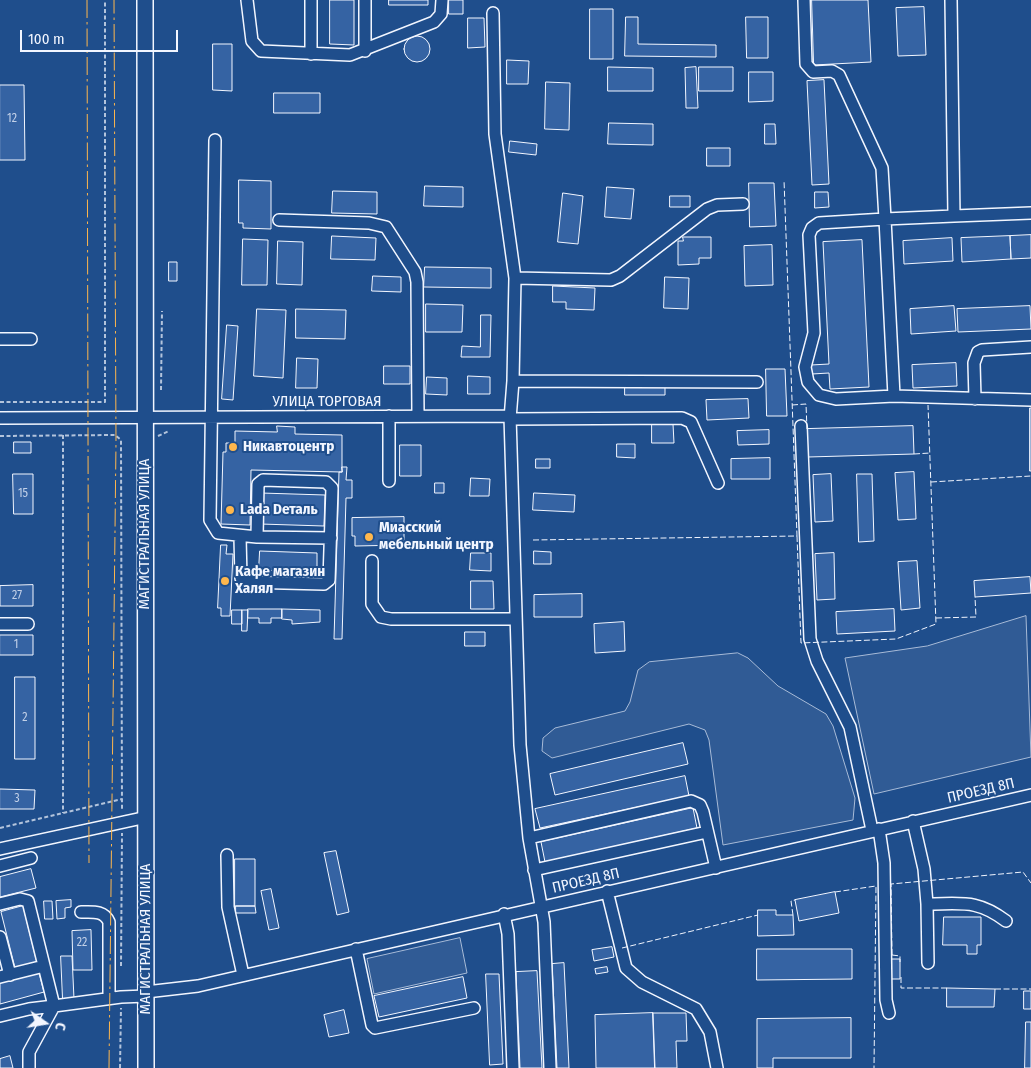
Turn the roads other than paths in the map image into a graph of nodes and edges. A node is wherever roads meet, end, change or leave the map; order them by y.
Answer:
1 (145, 0) edge
2 (247, 0) edge
3 (311, 0) edge
4 (365, 0) edge
5 (442, 0) edge
6 (804, 0) edge
7 (951, 0) edge
8 (493, 13) dead end
9 (365, 50) junction
10 (311, 54) junction
11 (215, 140) dead end
12 (743, 204) dead end
13 (1031, 213) edge
14 (954, 216) junction
15 (885, 219) junction
16 (279, 220) dead end
17 (515, 278) junction
18 (0, 339) edge
19 (31, 339) dead end
20 (1031, 347) edge
21 (513, 381) junction
22 (758, 382) dead end
23 (894, 396) junction
24 (975, 398) junction
25 (1031, 400) edge
26 (389, 416) junction
27 (418, 416) junction
28 (145, 417) junction
29 (211, 417) junction
30 (0, 418) edge
31 (510, 418) junction
32 (800, 426) dead end
33 (389, 481) dead end
34 (718, 483) dead end
35 (240, 537) junction
36 (256, 537) junction
37 (331, 538) junction
38 (372, 561) dead end
39 (515, 619) junction
40 (0, 624) edge
41 (28, 624) dead end
42 (1031, 795) edge
43 (147, 817) junction
44 (913, 822) junction
45 (876, 830) junction
46 (707, 832) junction
47 (529, 838) junction
48 (0, 849) edge
49 (227, 855) dead end
50 (31, 858) dead end
51 (0, 866) edge
52 (716, 868) junction
53 (534, 870) junction
54 (607, 890) junction
55 (0, 904) edge
56 (927, 904) junction
57 (541, 906) junction
58 (81, 912) dead end
59 (504, 914) junction
60 (1006, 922) dead end
61 (0, 937) edge
62 (356, 949) junction
63 (928, 962) dead end
64 (44, 966) junction
65 (243, 975) junction
66 (5, 976) edge
67 (146, 994) junction
68 (115, 998) junction
69 (54, 1006) junction
70 (474, 1008) dead end
71 (889, 1013) dead end
72 (0, 1016) edge
73 (29, 1068) edge
74 (146, 1068) edge
75 (513, 1068) edge
76 (550, 1068) edge
77 (717, 1068) edge

1 - 28 main road, МАГИСТРАЛЬНАЯ УЛИЦА
2 - 10 street
3 - 10 street
4 - 9 street
5 - 9 street
6 - 15 street
7 - 14 street
8 - 17 street
9 - 10 street
11 - 29 street
12 - 17 street
13 - 14 street
14 - 15 street
15 - 23 street
15 - 23 street
16 - 27 street
17 - 21 street
18 - 19 street
20 - 24 street
21 - 22 street
21 - 31 street
23 - 24 street
24 - 25 street
26 - 27 street, УЛИЦА ТОРГОВАЯ
26 - 29 street, УЛИЦА ТОРГОВАЯ
26 - 33 street
27 - 31 street, УЛИЦА ТОРГОВАЯ
28 - 29 street, УЛИЦА ТОРГОВАЯ
28 - 30 street, УЛИЦА ТОРГОВАЯ
28 - 43 main road, МАГИСТРАЛЬНАЯ УЛИЦА
29 - 35 street
31 - 34 street, УЛИЦА ТОРГОВАЯ
31 - 39 street
32 - 45 street
35 - 36 street
35 - 37 street
36 - 37 street
36 - 37 street
38 - 39 street
39 - 47 street
40 - 41 street
42 - 44 street, ПРОЕЗД 8П
43 - 48 street
43 - 67 main road, МАГИСТРАЛЬНАЯ УЛИЦА
44 - 45 street, ПРОЕЗД 8П
44 - 56 street
45 - 52 street, ПРОЕЗД 8П
45 - 71 street
46 - 47 street
46 - 52 street
46 - 53 street
47 - 53 street
49 - 65 street
50 - 51 street
52 - 54 street, ПРОЕЗД 8П
53 - 57 street
54 - 57 street, ПРОЕЗД 8П
54 - 77 street
55 - 64 street
56 - 60 street
56 - 63 street
57 - 59 street, ПРОЕЗД 8П
57 - 76 street
58 - 68 street
59 - 62 street, ПРОЕЗД 8П
59 - 75 street
61 - 66 street
62 - 65 street, ПРОЕЗД 8П
62 - 70 street
64 - 66 street
64 - 69 street
65 - 67 street, ПРОЕЗД 8П
67 - 68 street, ПРОЕЗД 8П
67 - 74 main road, МАГИСТРАЛЬНАЯ УЛИЦА
68 - 69 street, ПРОЕЗД 8П
69 - 72 street, ПРОЕЗД 8П
69 - 73 street

